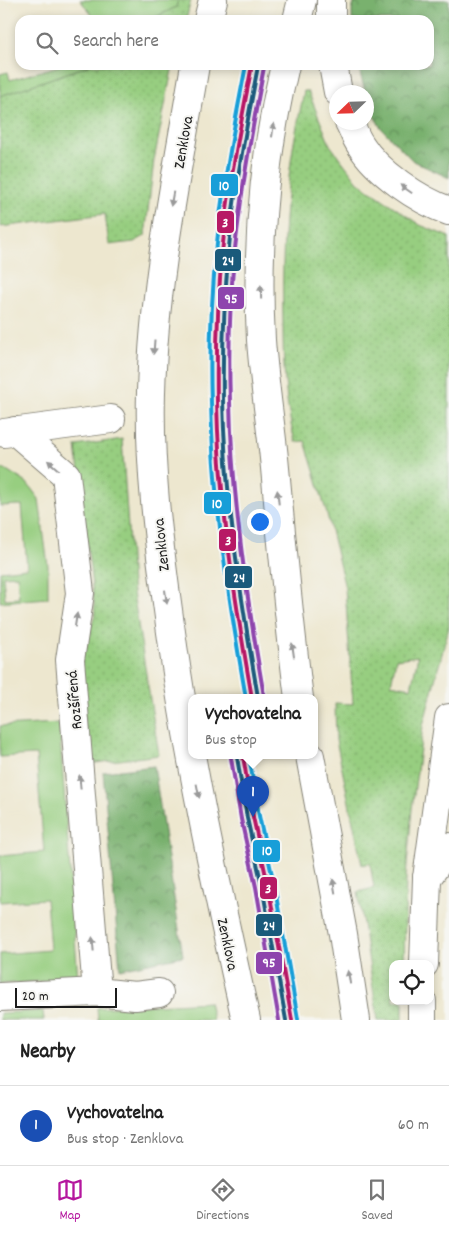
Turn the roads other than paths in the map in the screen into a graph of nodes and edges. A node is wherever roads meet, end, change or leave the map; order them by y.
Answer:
1 (213, 0) edge
2 (302, 0) edge
3 (331, 0) edge
4 (209, 15) edge
5 (298, 15) edge
6 (331, 15) edge
7 (194, 70) edge
8 (284, 70) edge
9 (335, 70) edge
10 (337, 85) edge
11 (353, 130) edge
12 (449, 211) edge
13 (111, 419) dead end
14 (7, 432) edge
15 (299, 694) edge
16 (449, 718) edge
17 (188, 737) edge
18 (192, 759) edge
19 (311, 759) edge
20 (449, 847) edge
21 (427, 878) junction
22 (424, 960) edge
23 (97, 992) junction
24 (159, 993) dead end
25 (0, 997) edge
26 (422, 1005) edge
27 (246, 1020) edge
28 (356, 1020) edge
29 (422, 1020) edge

1 - 4 main road
2 - 5 main road
3 - 6 main road
7 -> 17 main road, Zenklova
15 -> 8 main road
9 - 10 main road
12 -> 11 main road
13 - 14 main road, Rozšířená
23 -> 14 main road, Rozšířená
16 - 21 main road
18 -> 27 main road, Zenklova
28 -> 19 main road
20 - 21 main road
21 - 22 main road
23 - 24 main road
23 - 25 main road
26 - 29 main road

